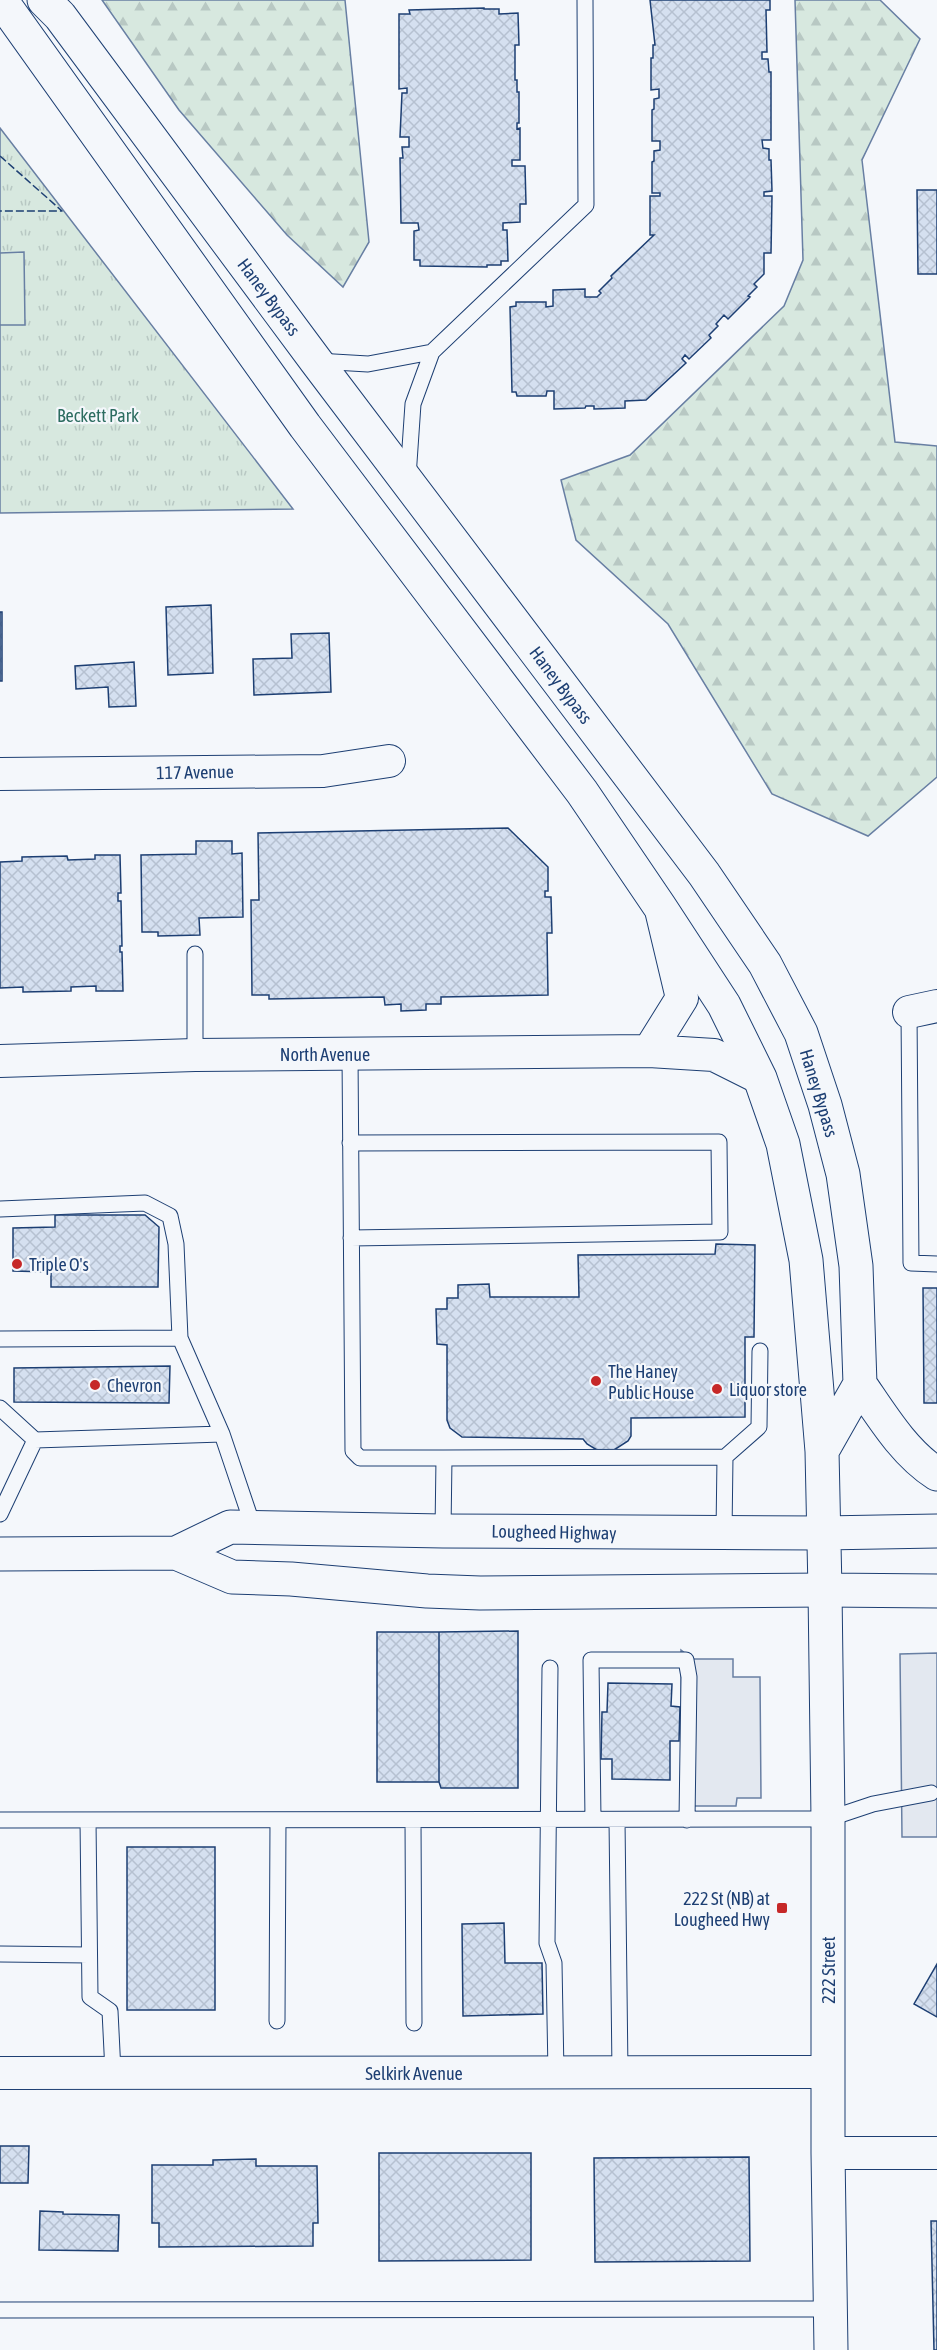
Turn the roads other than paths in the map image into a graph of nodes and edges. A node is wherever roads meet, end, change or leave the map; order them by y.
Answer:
1 (1, 0) edge
2 (44, 0) edge
3 (585, 0) edge
4 (432, 352) junction
5 (316, 361) junction
6 (408, 482) junction
7 (389, 761) dead end
8 (0, 774) edge
9 (660, 907) junction
10 (195, 954) dead end
11 (923, 1009) edge
12 (649, 1051) junction
13 (195, 1054) junction
14 (350, 1054) junction
15 (0, 1061) edge
16 (759, 1078) junction
17 (350, 1143) junction
18 (0, 1209) edge
19 (351, 1238) junction
20 (937, 1264) edge
21 (180, 1338) junction
22 (0, 1339) edge
23 (760, 1351) dead end
24 (860, 1384) junction
25 (0, 1408) edge
26 (222, 1434) junction
27 (35, 1440) junction
28 (822, 1451) junction
29 (725, 1457) junction
30 (444, 1458) junction
31 (937, 1474) edge
32 (0, 1514) edge
33 (253, 1526) junction
34 (443, 1531) junction
35 (937, 1531) edge
36 (724, 1533) junction
37 (823, 1533) junction
38 (176, 1553) junction
39 (0, 1554) edge
40 (825, 1590) junction
41 (937, 1591) edge
42 (550, 1668) dead end
43 (931, 1793) dead end
44 (828, 1819) junction
45 (0, 1820) edge
46 (88, 1820) junction
47 (278, 1820) junction
48 (413, 1820) junction
49 (547, 1820) junction
50 (593, 1820) junction
51 (618, 1820) junction
52 (687, 1820) junction
53 (0, 1954) edge
54 (89, 1955) junction
55 (277, 2021) dead end
56 (414, 2024) dead end
57 (620, 2072) junction
58 (828, 2072) junction
59 (0, 2073) edge
60 (113, 2073) junction
61 (556, 2073) junction
62 (828, 2153) junction
63 (937, 2153) edge
64 (830, 2309) junction
65 (0, 2310) edge
66 (831, 2350) edge

1 - 9 main road
2 - 5 main road, Haney Bypass
3 - 4 lane
4 - 5 lane
4 - 6 lane
5 - 6 main road, Haney Bypass
6 - 24 main road, Haney Bypass
7 - 8 street, 117 Avenue
9 - 12 street
9 - 16 main road
10 - 13 lane
11 - 20 lane
12 - 14 street, North Avenue
12 - 16 street, North Avenue
13 - 14 street, North Avenue
13 - 15 street, North Avenue
14 - 17 lane
16 - 28 main road
17 - 19 lane
17 - 19 lane
18 - 21 lane
19 - 30 lane
21 - 22 lane
21 - 26 lane
23 - 29 lane
24 - 28 main road
24 - 31 main road
25 - 27 lane
26 - 27 lane
26 - 33 lane
27 - 32 lane
28 - 37 main road
29 - 30 lane
29 - 36 lane
30 - 34 lane
33 - 34 main road, Lougheed Highway
33 - 38 main road, Lougheed Highway
34 - 36 main road, Lougheed Highway
35 - 37 main road, Lougheed Highway
36 - 37 main road, Lougheed Highway
37 - 40 main road
38 - 39 main road, Lougheed Highway
38 - 40 main road, Lougheed Highway
40 - 41 main road, Lougheed Highway
40 - 44 main road, 222 Street
42 - 49 lane
43 - 44 lane
44 - 52 lane
44 - 58 main road, 222 Street
45 - 46 lane
46 - 47 lane
46 - 54 lane
47 - 48 lane
47 - 55 lane
48 - 49 lane
48 - 56 lane
49 - 50 lane
49 - 61 lane
50 - 51 lane
50 - 52 lane
51 - 52 lane
51 - 57 lane
53 - 54 lane
54 - 60 lane
57 - 58 street, Selkirk Avenue
57 - 61 street, Selkirk Avenue
58 - 62 main road, 222 Street
59 - 60 street, Selkirk Avenue
60 - 61 street, Selkirk Avenue
62 - 63 street
62 - 64 main road, 222 Street
64 - 65 lane
64 - 66 main road, 222 Street

